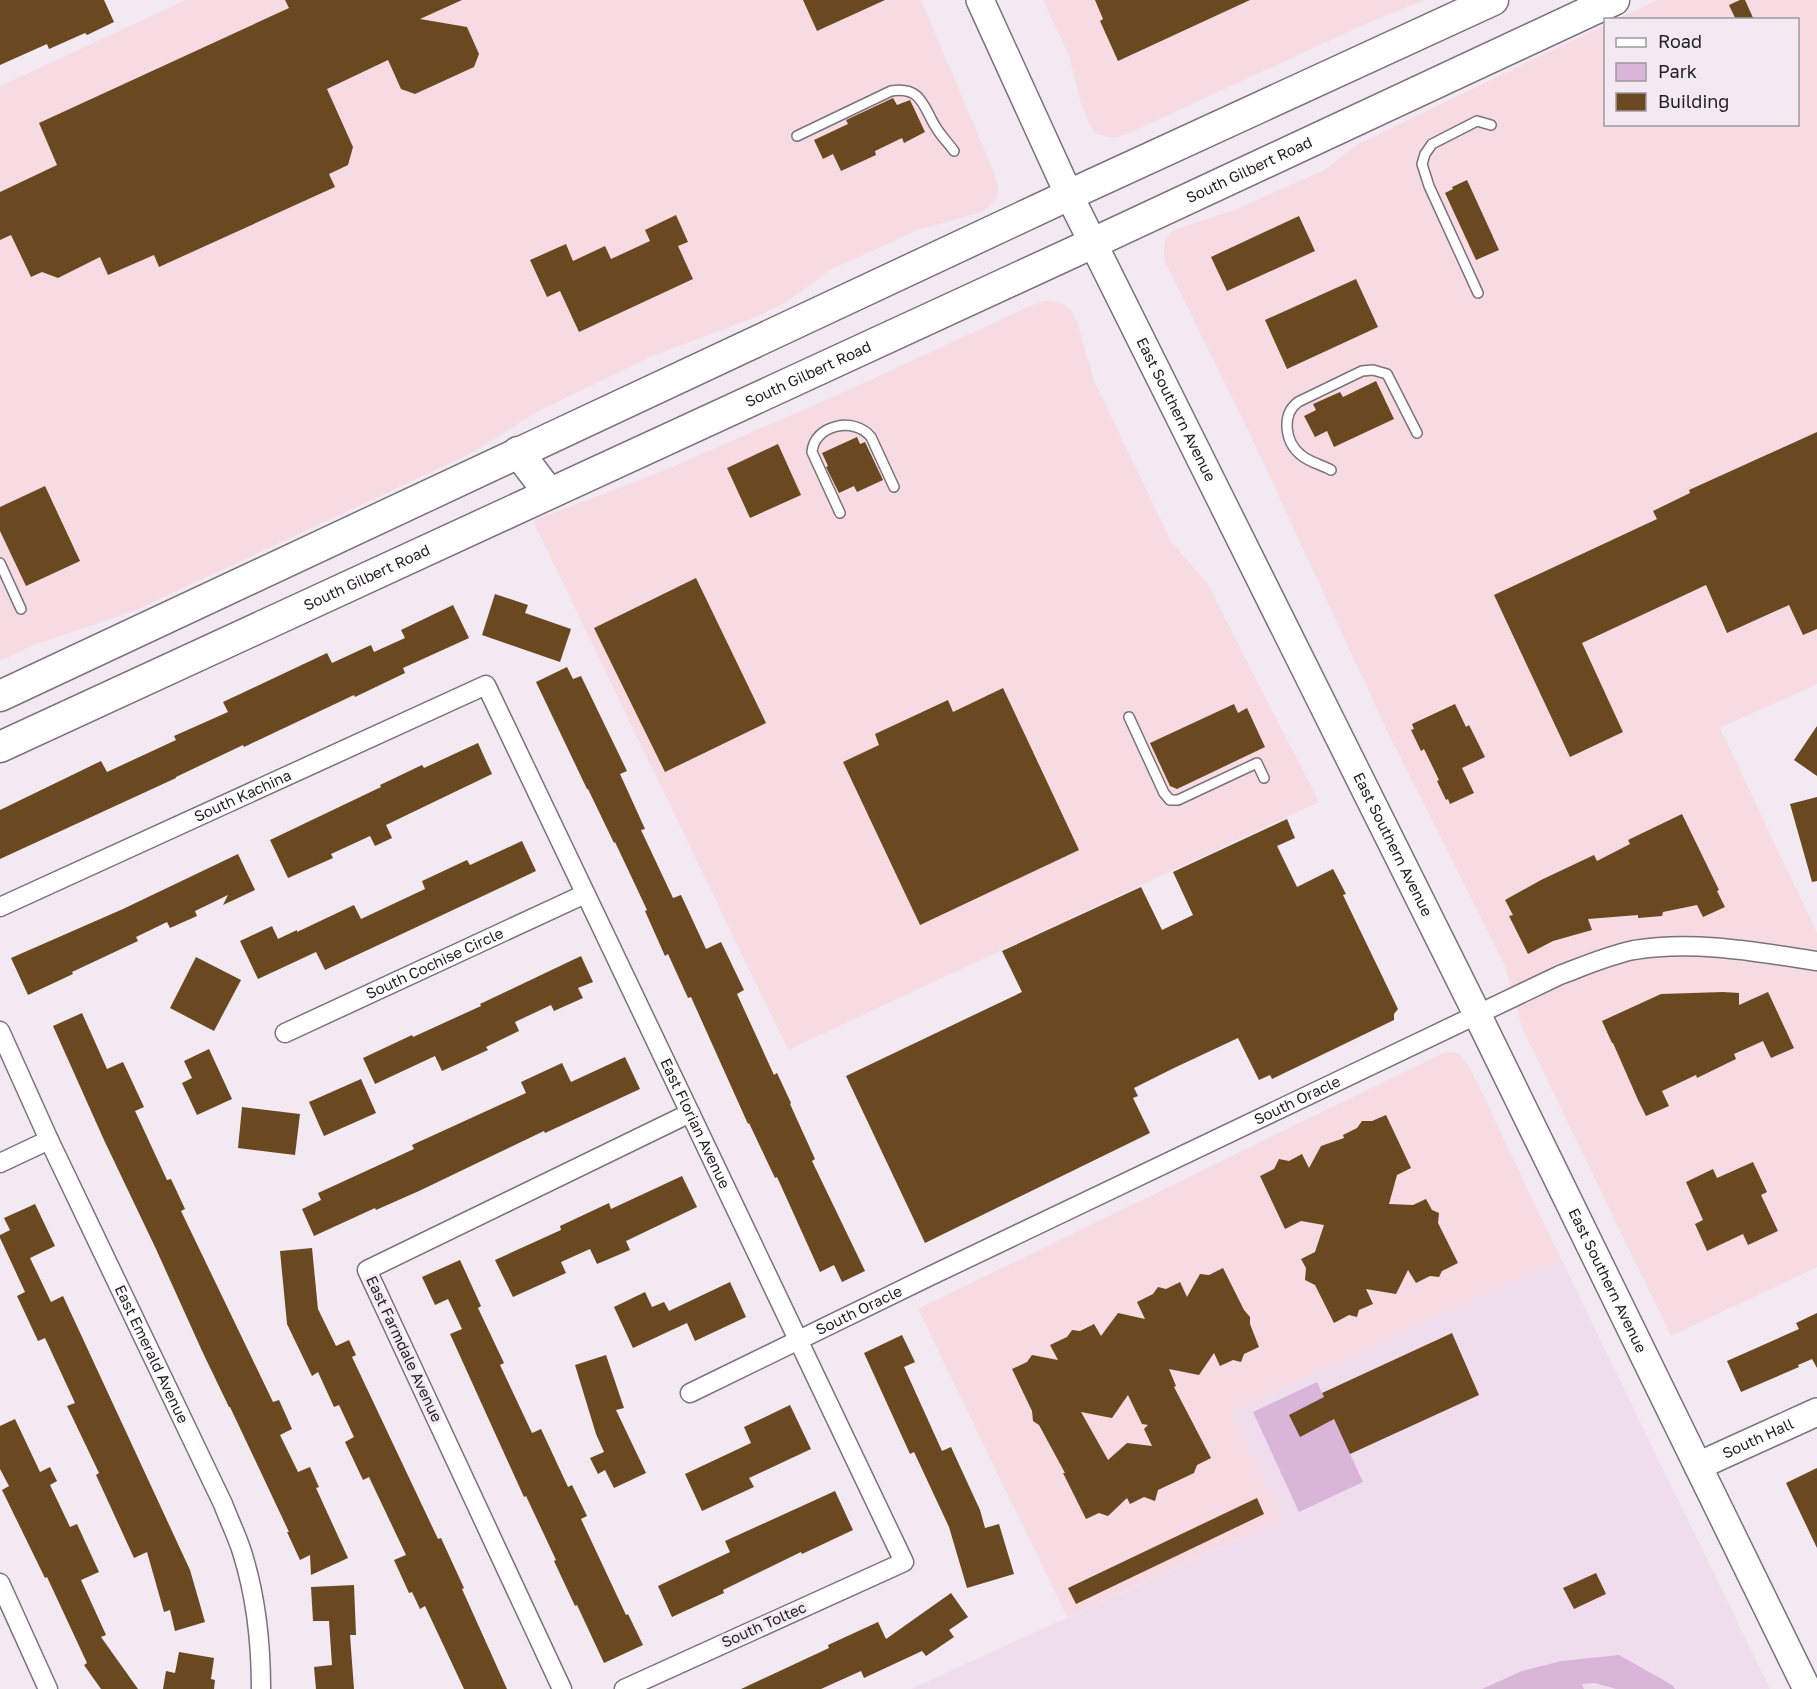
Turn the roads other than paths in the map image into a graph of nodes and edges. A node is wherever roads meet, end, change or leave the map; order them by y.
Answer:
1 (980, 0) edge
2 (1493, 0) edge
3 (1614, 0) edge
4 (1491, 125) dead end
5 (797, 136) dead end
6 (954, 151) dead end
7 (1069, 195) junction
8 (1093, 243) junction
9 (1478, 293) dead end
10 (1417, 433) dead end
11 (518, 452) junction
12 (1331, 470) dead end
13 (894, 488) dead end
14 (549, 493) junction
15 (840, 513) dead end
16 (0, 563) edge
17 (21, 609) dead end
18 (486, 685) joint
19 (0, 696) edge
20 (1129, 717) dead end
21 (0, 747) edge
22 (1264, 778) dead end
23 (585, 894) junction
24 (0, 907) edge
25 (1817, 961) edge
26 (1477, 1014) junction
27 (0, 1030) edge
28 (285, 1033) dead end
29 (690, 1113) junction
30 (49, 1140) junction
31 (0, 1163) edge
32 (798, 1339) junction
33 (690, 1393) dead end
34 (1817, 1412) edge
35 (1698, 1466) junction
36 (904, 1562) joint
37 (0, 1583) edge
38 (48, 1689) edge
39 (261, 1689) edge
40 (562, 1689) edge
41 (624, 1689) edge
42 (1807, 1689) edge

1 - 7 main road, East Southern Avenue
2 - 7 main road
3 - 8 main road, South Gilbert Road
4 - 9 lane
5 - 6 lane
7 - 8 main road, East Southern Avenue
7 - 11 main road
8 - 14 main road, South Gilbert Road
8 - 26 main road, East Southern Avenue
10 - 12 lane
11 - 14 main road
11 - 19 main road
13 - 15 lane
14 - 21 main road, South Gilbert Road
16 - 17 lane
18 - 23 street, East Florian Avenue
18 - 24 street, South Kachina
20 - 22 lane
23 - 28 street, South Cochise Circle
23 - 29 street, East Florian Avenue
25 - 26 street, South Oracle
26 - 32 street, South Oracle
26 - 35 main road, East Southern Avenue
27 - 30 street, East Emerald Avenue
29 - 32 street, East Florian Avenue
29 - 40 street, East Farmdale Avenue
30 - 31 street
30 - 39 street, East Emerald Avenue
32 - 33 street, South Oracle
32 - 36 street, East Florian Avenue
34 - 35 main road, South Hall
35 - 42 main road, East Southern Avenue
36 - 41 street, South Toltec
37 - 38 street

